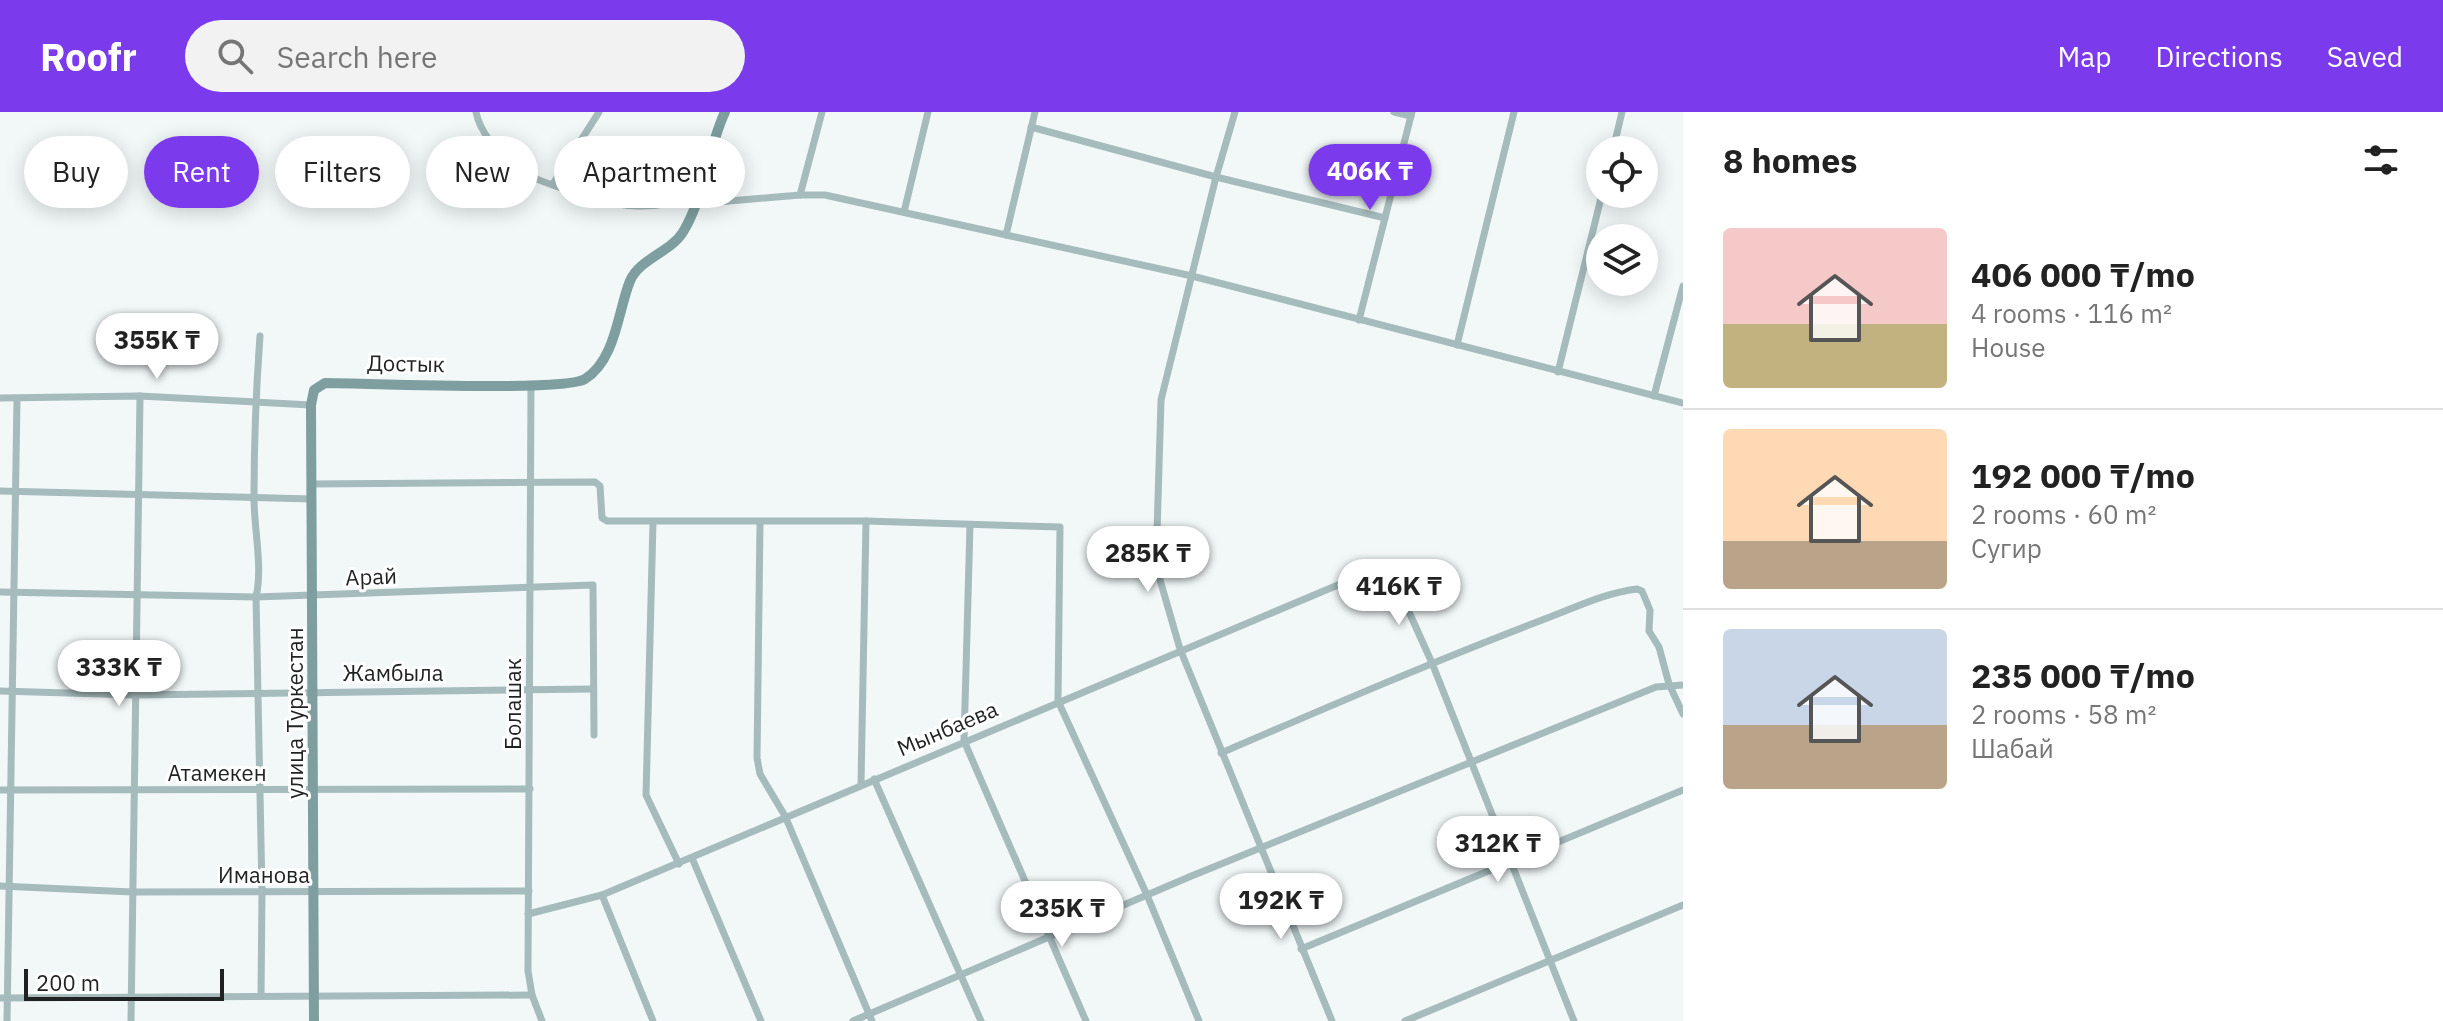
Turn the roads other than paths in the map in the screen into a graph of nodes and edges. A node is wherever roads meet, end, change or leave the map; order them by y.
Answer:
1 (476, 112) edge
2 (599, 112) edge
3 (725, 112) edge
4 (822, 112) edge
5 (928, 112) edge
6 (1035, 112) edge
7 (1235, 112) edge
8 (1394, 112) edge
9 (1514, 112) edge
10 (1622, 112) edge
11 (1411, 114) edge
12 (1031, 127) junction
13 (717, 136) edge
14 (1616, 136) edge
15 (1216, 177) junction
16 (553, 184) joint
17 (800, 195) junction
18 (745, 198) edge
19 (693, 208) edge
20 (1599, 208) edge
21 (904, 212) junction
22 (1385, 218) junction
23 (1006, 235) junction
24 (1192, 276) junction
25 (1683, 286) edge
26 (1359, 320) junction
27 (260, 336) dead end
28 (1457, 345) junction
29 (1558, 372) junction
30 (531, 385) junction
31 (140, 396) junction
32 (1654, 396) junction
33 (0, 398) edge
34 (17, 399) junction
35 (255, 401) junction
36 (1683, 403) edge
37 (311, 405) junction
38 (531, 482) junction
39 (312, 484) junction
40 (0, 491) edge
41 (16, 491) junction
42 (137, 495) junction
43 (254, 498) junction
44 (312, 499) junction
45 (866, 521) junction
46 (653, 522) junction
47 (760, 523) junction
48 (970, 525) junction
49 (531, 588) junction
50 (0, 592) edge
51 (16, 592) junction
52 (135, 595) junction
53 (314, 596) junction
54 (256, 597) junction
55 (1180, 649) junction
56 (1432, 663) junction
57 (1669, 684) junction
58 (1683, 685) edge
59 (531, 689) junction
60 (593, 689) junction
61 (314, 690) junction
62 (0, 691) edge
63 (14, 692) junction
64 (257, 692) junction
65 (134, 695) junction
66 (1058, 701) junction
67 (1683, 714) edge
68 (594, 735) dead end
69 (964, 741) junction
70 (1221, 753) junction
71 (1470, 760) junction
72 (874, 779) junction
73 (861, 784) junction
74 (530, 789) junction
75 (0, 790) edge
76 (11, 790) junction
77 (133, 790) junction
78 (258, 790) junction
79 (1683, 790) edge
80 (314, 791) junction
81 (785, 816) junction
82 (1259, 849) junction
83 (692, 858) junction
84 (1511, 863) junction
85 (679, 864) junction
86 (0, 886) edge
87 (9, 886) junction
88 (529, 891) junction
89 (132, 892) junction
90 (262, 892) junction
91 (314, 892) junction
92 (602, 895) junction
93 (1147, 895) junction
94 (1683, 905) edge
95 (528, 914) junction
96 (1050, 937) junction
97 (1301, 949) junction
98 (1550, 961) junction
99 (961, 975) junction
100 (314, 995) junction
101 (532, 995) junction
102 (261, 996) junction
103 (131, 997) junction
104 (3, 998) edge
105 (871, 1018) edge
106 (7, 1021) edge
107 (131, 1021) edge
108 (314, 1021) edge
109 (542, 1021) edge
110 (653, 1021) edge
111 (761, 1021) edge
112 (853, 1021) edge
113 (981, 1021) edge
114 (1086, 1021) edge
115 (1199, 1021) edge
116 (1332, 1021) edge
117 (1405, 1021) edge
118 (1574, 1021) edge

1 - 16 street
2 - 16 street
3 - 13 street
4 - 17 street
5 - 21 street
6 - 12 street
7 - 15 street
8 - 11 street
9 - 28 street
10 - 14 street
11 - 22 street
12 - 15 street
12 - 23 street
15 - 22 street
15 - 24 street
17 - 18 street
17 - 21 street
19 - 30 street
20 - 29 street
21 - 23 street
22 - 26 street
23 - 24 street
24 - 26 street
24 - 55 street
25 - 32 street
26 - 28 street
27 - 35 street
28 - 29 street
29 - 32 street
30 - 37 street, Достык
30 - 38 street, Болашак
31 - 34 street
31 - 35 street
31 - 42 street
32 - 36 street
33 - 34 street
34 - 41 street
35 - 37 street
35 - 43 street
37 - 39 street, улица Туркестан
38 - 39 street
38 - 46 street
38 - 49 street, Болашак
39 - 44 street, улица Туркестан
40 - 41 street
41 - 42 street
41 - 51 street
42 - 43 street
42 - 52 street
43 - 44 street
43 - 54 street
44 - 53 street, улица Туркестан
45 - 47 street
45 - 48 street
45 - 73 street
46 - 47 street
46 - 85 street
47 - 81 street
48 - 66 street
48 - 69 street
49 - 53 street, Арай
49 - 59 street, Болашак
49 - 60 street, Арай
50 - 51 street, Арай
51 - 52 street, Арай
51 - 63 street
52 - 54 street, Арай
52 - 65 street
53 - 54 street, Арай
53 - 61 street, улица Туркестан
54 - 64 street
55 - 56 street, Мынбаева
55 - 66 street, Мынбаева
55 - 70 street
56 - 57 street
56 - 70 street
56 - 71 street
57 - 58 street
57 - 67 street
57 - 71 street
59 - 60 street, Жамбыла
59 - 61 street, Жамбыла
59 - 74 street, Болашак
60 - 68 street, Арай
61 - 64 street, Жамбыла
61 - 80 street, улица Туркестан
62 - 63 street, Жамбыла
63 - 65 street, Жамбыла
63 - 76 street
64 - 65 street, Жамбыла
64 - 78 street
65 - 77 street
66 - 69 street, Мынбаева
66 - 93 street
69 - 72 street, Мынбаева
69 - 96 street
70 - 82 street
71 - 82 street
71 - 84 street
72 - 73 street, Мынбаева
72 - 99 street
73 - 81 street, Мынбаева
74 - 80 street, Атамекен
74 - 88 street, Болашак
75 - 76 street, Атамекен
76 - 77 street, Атамекен
76 - 87 street
77 - 78 street, Атамекен
77 - 89 street
78 - 80 street, Атамекен
78 - 90 street
79 - 84 street
80 - 91 street, улица Туркестан
81 - 83 street, Мынбаева
81 - 105 street
82 - 93 street
82 - 97 street
83 - 85 street, Мынбаева
83 - 111 street
84 - 97 street
84 - 98 street
85 - 92 street, Мынбаева
86 - 87 street, Иманова
87 - 89 street, Иманова
87 - 104 street
88 - 91 street, Иманова
88 - 95 street, Болашак
89 - 90 street, Иманова
89 - 103 street
90 - 91 street, Иманова
90 - 102 street
91 - 100 street, улица Туркестан
92 - 95 street, Мынбаева
92 - 110 street
93 - 96 street
93 - 115 street
94 - 98 street
95 - 101 street, Болашак
96 - 99 street
96 - 114 street
97 - 116 street
98 - 117 street
98 - 118 street
99 - 105 street
99 - 113 street
100 - 101 street
100 - 102 street
100 - 108 street, улица Туркестан
101 - 109 street, Болашак
102 - 103 street
103 - 104 street
103 - 107 street
104 - 106 street
105 - 112 street

